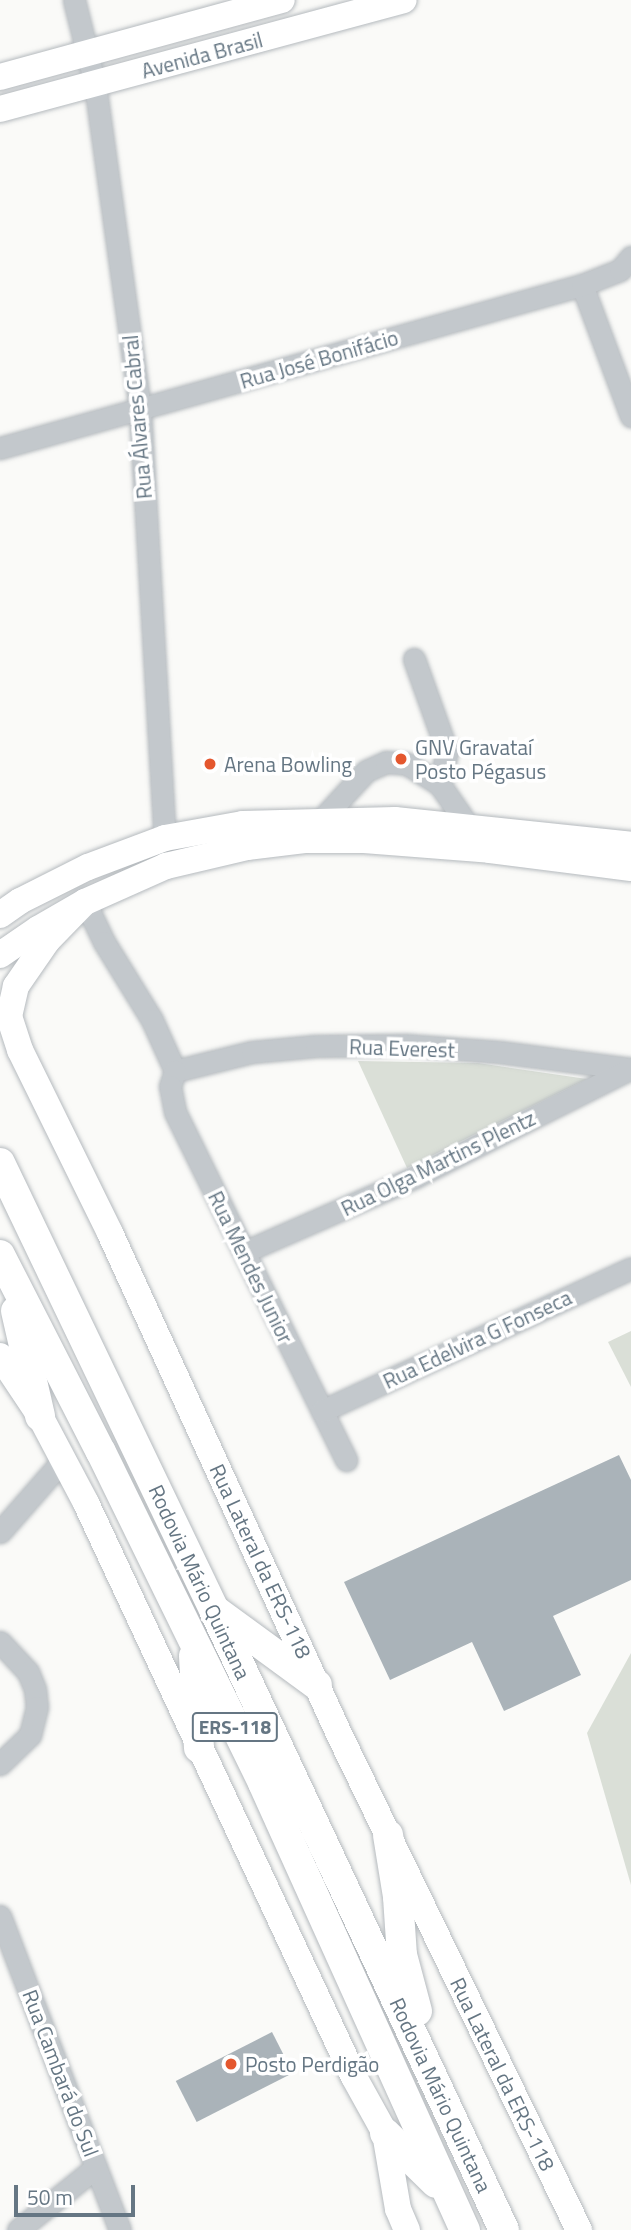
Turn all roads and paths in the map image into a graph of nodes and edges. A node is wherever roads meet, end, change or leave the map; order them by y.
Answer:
1 (74, 0) edge
2 (404, 0) edge
3 (273, 1) edge
4 (88, 53) junction
5 (0, 76) edge
6 (95, 84) junction
7 (0, 109) edge
8 (631, 257) edge
9 (582, 285) junction
10 (140, 409) junction
11 (631, 416) edge
12 (0, 448) edge
13 (414, 659) dead end
14 (440, 785) junction
15 (322, 819) junction
16 (469, 827) junction
17 (165, 838) junction
18 (631, 845) edge
19 (631, 868) edge
20 (85, 902) junction
21 (0, 915) edge
22 (0, 955) edge
23 (630, 1069) edge
24 (175, 1071) junction
25 (0, 1163) edge
26 (244, 1252) junction
27 (3, 1261) edge
28 (631, 1268) edge
29 (0, 1356) edge
30 (322, 1411) junction
31 (40, 1416) junction
32 (63, 1460) junction
33 (346, 1460) dead end
34 (0, 1532) edge
35 (214, 1610) junction
36 (194, 1642) junction
37 (0, 1643) edge
38 (317, 1685) junction
39 (199, 1748) junction
40 (0, 1764) edge
41 (388, 1835) junction
42 (0, 1916) edge
43 (435, 2082) junction
44 (386, 2133) junction
45 (96, 2167) junction
46 (449, 2195) junction
47 (18, 2230) edge
48 (120, 2230) edge
49 (407, 2230) edge
50 (465, 2230) edge
51 (504, 2230) edge
52 (579, 2230) edge

1 - 4 street, Rua Álvares Cabral
2 - 6 main road, Avenida Brasil
3 - 4 main road, Avenida Brasil
4 - 5 main road, Avenida Brasil
4 - 6 street, Rua Álvares Cabral
6 - 7 main road, Avenida Brasil
6 - 10 street, Rua Álvares Cabral
8 - 9 street, Rua José Bonifácio
9 - 10 street, Rua José Bonifácio
9 - 11 street
10 - 12 street, Rua José Bonifácio
10 - 17 street, Rua Álvares Cabral
13 - 14 street
14 - 15 street
14 - 16 street
15 - 16 main road
15 - 17 main road
16 - 18 main road
17 - 21 main road
19 - 20 main road
20 - 22 main road
20 - 24 street
20 - 38 main road, Rua Lateral da ERS-118
23 - 24 street, Rua Everest
23 - 26 street, Rua Olga Martins Plentz
24 - 26 street, Rua Mendes Junior
25 - 35 highway, Rodovia Mário Quintana / ERS-118
26 - 30 street, Rua Mendes Junior
27 - 31 highway
27 - 36 highway, Rodovia Mário Quintana / ERS-118
28 - 30 street, Rua Edelvira G Fonseca
29 - 31 main road
30 - 33 street, Rua Mendes Junior
31 - 32 main road
32 - 34 street
32 - 39 main road
35 - 38 highway
35 - 43 highway, Rodovia Mário Quintana / ERS-118
36 - 39 highway
36 - 46 highway, Rodovia Mário Quintana / ERS-118
37 - 40 street
38 - 41 main road, Rua Lateral da ERS-118
39 - 44 main road
41 - 43 highway
41 - 52 main road, Rua Lateral da ERS-118
42 - 45 street, Rua Cambará do Sul
43 - 51 highway, Rodovia Mário Quintana / ERS-118
44 - 46 highway
44 - 49 main road
45 - 47 street
45 - 48 street, Rua Cambará do Sul
46 - 50 highway, Rodovia Mário Quintana / ERS-118

